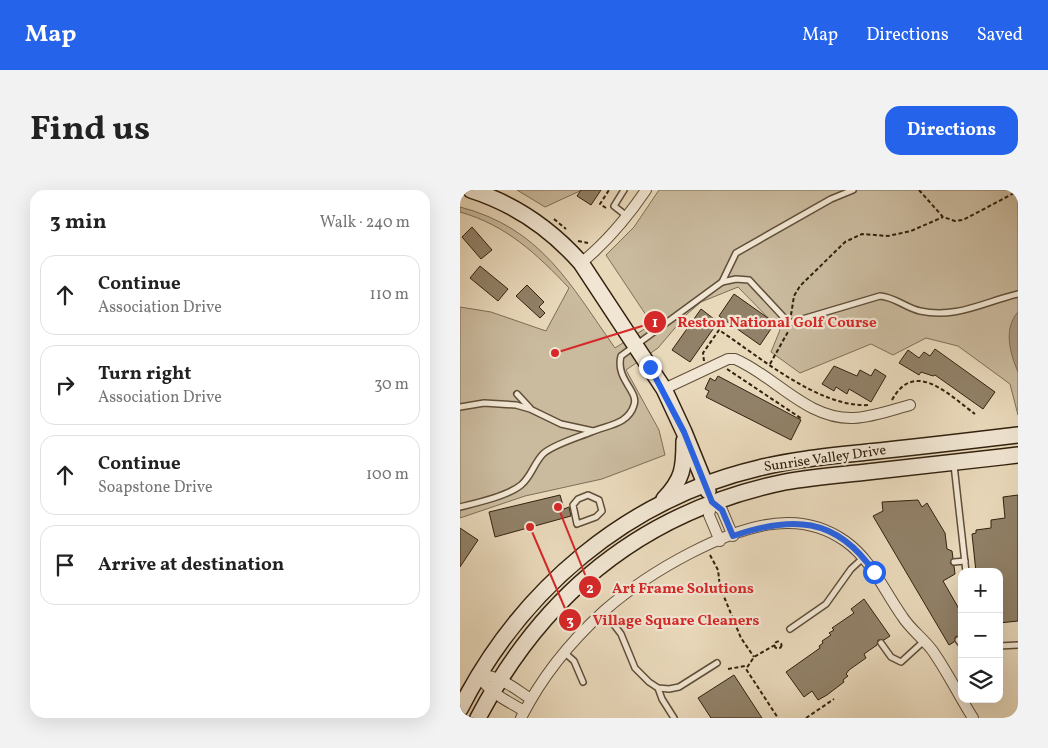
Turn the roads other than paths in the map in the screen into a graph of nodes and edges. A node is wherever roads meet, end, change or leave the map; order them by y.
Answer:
1 (471, 190) edge
2 (624, 190) edge
3 (646, 190) edge
4 (853, 190) edge
5 (489, 193) edge
6 (628, 217) junction
7 (581, 263) junction
8 (722, 282) junction
9 (1018, 294) edge
10 (636, 345) junction
11 (664, 389) junction
12 (517, 394) dead end
13 (910, 405) dead end
14 (460, 407) edge
15 (530, 409) junction
16 (594, 431) junction
17 (684, 432) junction
18 (1018, 435) edge
19 (1018, 455) edge
20 (953, 462) junction
21 (705, 484) junction
22 (712, 502) junction
23 (658, 505) junction
24 (460, 508) edge
25 (577, 524) joint
26 (733, 536) junction
27 (720, 540) junction
28 (864, 557) junction
29 (964, 561) junction
30 (954, 562) dead end
31 (965, 568) edge
32 (604, 612) junction
33 (790, 629) dead end
34 (924, 641) junction
35 (881, 643) dead end
36 (1018, 645) edge
37 (1003, 646) edge
38 (565, 653) junction
39 (717, 663) dead end
40 (479, 675) junction
41 (583, 682) dead end
42 (495, 685) junction
43 (658, 688) junction
44 (531, 699) junction
45 (460, 709) edge
46 (523, 714) edge
47 (478, 718) edge
48 (674, 718) edge
49 (973, 718) edge

1 - 5 main road
2 - 6 lane
3 - 6 street
4 - 8 lane
5 - 7 main road
6 - 7 street
7 - 10 main road
8 - 9 lane
8 - 10 lane
10 - 11 main road
10 - 16 lane
11 - 13 street
11 - 17 main road
12 - 15 lane
14 - 15 lane
15 - 16 lane
16 - 24 lane
17 - 21 main road
17 - 23 main road
18 - 21 main road, Sunrise Valley Drive
19 - 20 main road, Sunrise Valley Drive
20 - 22 main road, Sunrise Valley Drive
20 - 29 lane
21 - 22 main road
21 - 23 main road, Sunrise Valley Drive
22 - 26 street
22 - 27 street
22 - 42 main road, Sunrise Valley Drive
23 - 40 main road, Sunrise Valley Drive
25 - 25 lane
26 - 27 street
26 - 28 street
27 - 32 street
28 - 33 lane
28 - 34 street
29 - 30 lane
29 - 31 lane
32 - 38 street
32 - 43 lane
34 - 35 lane
34 - 49 street
36 - 37 lane
38 - 41 lane
38 - 44 street
39 - 43 lane
40 - 42 street
40 - 45 main road, Sunrise Valley Drive
42 - 44 street
42 - 46 street
42 - 47 main road, Sunrise Valley Drive
43 - 48 lane
44 - 46 street

